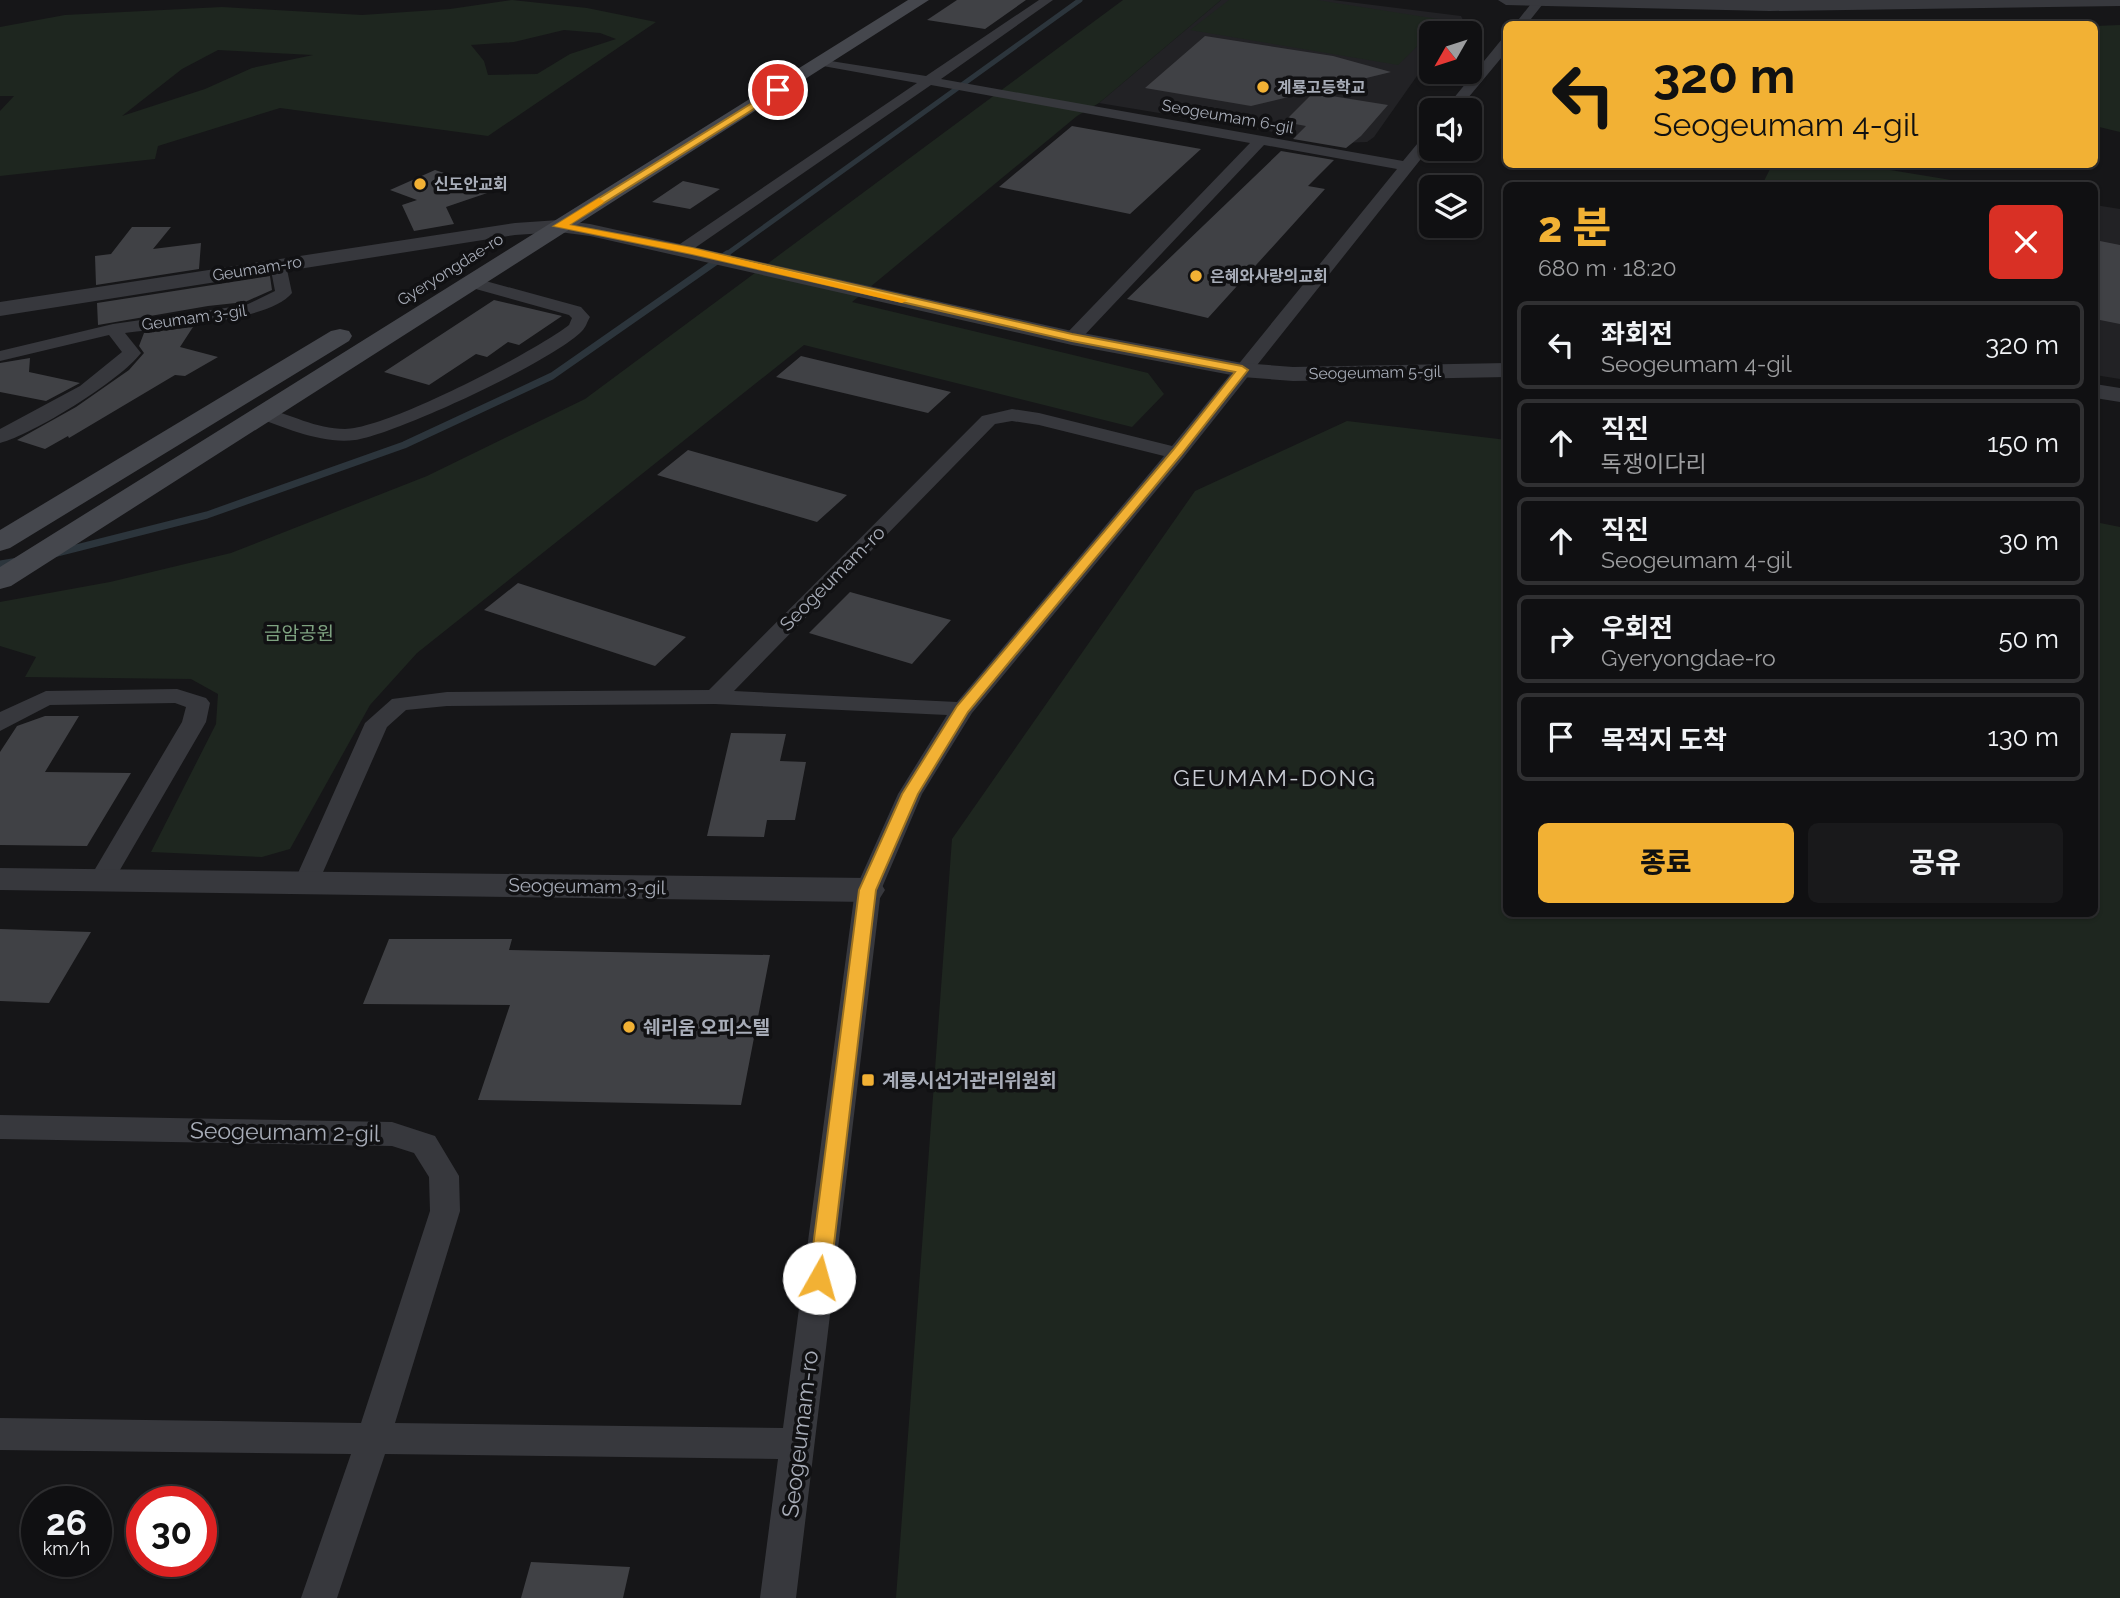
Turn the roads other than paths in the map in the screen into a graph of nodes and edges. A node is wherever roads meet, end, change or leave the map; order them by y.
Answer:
1 (889, 0) edge
2 (920, 0) edge
3 (1047, 0) edge
4 (1506, 0) edge
5 (1540, 1) edge
6 (2120, 1) edge
7 (1523, 21) edge
8 (1503, 47) edge
9 (823, 62) junction
10 (930, 81) junction
11 (1461, 98) edge
12 (665, 137) dead end
13 (1261, 140) junction
14 (1419, 150) edge
15 (1406, 166) junction
16 (554, 217) junction
17 (515, 229) junction
18 (688, 250) junction
19 (278, 265) junction
20 (786, 274) joint
21 (471, 282) junction
22 (0, 309) edge
23 (113, 329) junction
24 (1072, 338) junction
25 (0, 356) edge
26 (1242, 370) junction
27 (1503, 370) edge
28 (2098, 391) edge
29 (2120, 395) edge
30 (262, 413) junction
31 (0, 437) edge
32 (1177, 453) junction
33 (5, 539) edge
34 (0, 580) edge
35 (715, 697) junction
36 (962, 709) junction
37 (0, 724) edge
38 (0, 879) edge
39 (101, 881) junction
40 (307, 882) junction
41 (868, 890) junction
42 (0, 1127) edge
43 (0, 1434) edge
44 (373, 1439) junction
45 (799, 1444) junction
46 (319, 1598) edge
47 (778, 1598) edge

1 - 12 main road
2 - 9 main road, Gyeryongdae-ro
3 - 10 street
4 - 5 street
5 - 6 street
5 - 7 street
8 - 11 street
9 - 10 street
9 - 16 main road, Gyeryongdae-ro
10 - 13 street, Seogeumam 6-gil
10 - 18 street
13 - 15 street, Seogeumam 6-gil
13 - 24 street
14 - 15 street, Seogeumam-ro
15 - 26 street, Seogeumam-ro
16 - 17 street, Geumam-ro
16 - 18 street, Geumam-ro
16 - 21 main road, Gyeryongdae-ro
17 - 19 street, Geumam-ro
17 - 33 main road, Gyeryongdae-ro
18 - 20 street, Geumam-ro
19 - 22 street, Geumam-ro
19 - 23 street, Geumam 3-gil
20 - 24 street, Seogeumam 5-gil
21 - 30 main road, Gyeryongdae-ro
21 - 30 street
23 - 25 street, Geumam 3-gil
23 - 31 street, Geumam 3-gil
24 - 26 street, Seogeumam 5-gil
26 - 27 street, Seogeumam 5-gil
26 - 32 street, Seogeumam-ro
28 - 29 street
30 - 34 main road, Gyeryongdae-ro
32 - 35 street, Seogeumam-ro
32 - 36 street, Seogeumam-ro
35 - 36 street
35 - 40 street
36 - 41 street, Seogeumam-ro
37 - 39 street
38 - 39 street, Seogeumam 3-gil
39 - 40 street, Seogeumam 3-gil
40 - 41 street, Seogeumam 3-gil
41 - 45 street, Seogeumam-ro
42 - 44 street, Seogeumam 2-gil
43 - 44 street
44 - 45 street
44 - 46 street, Seogeumam 2-gil
45 - 47 street, Seogeumam-ro

